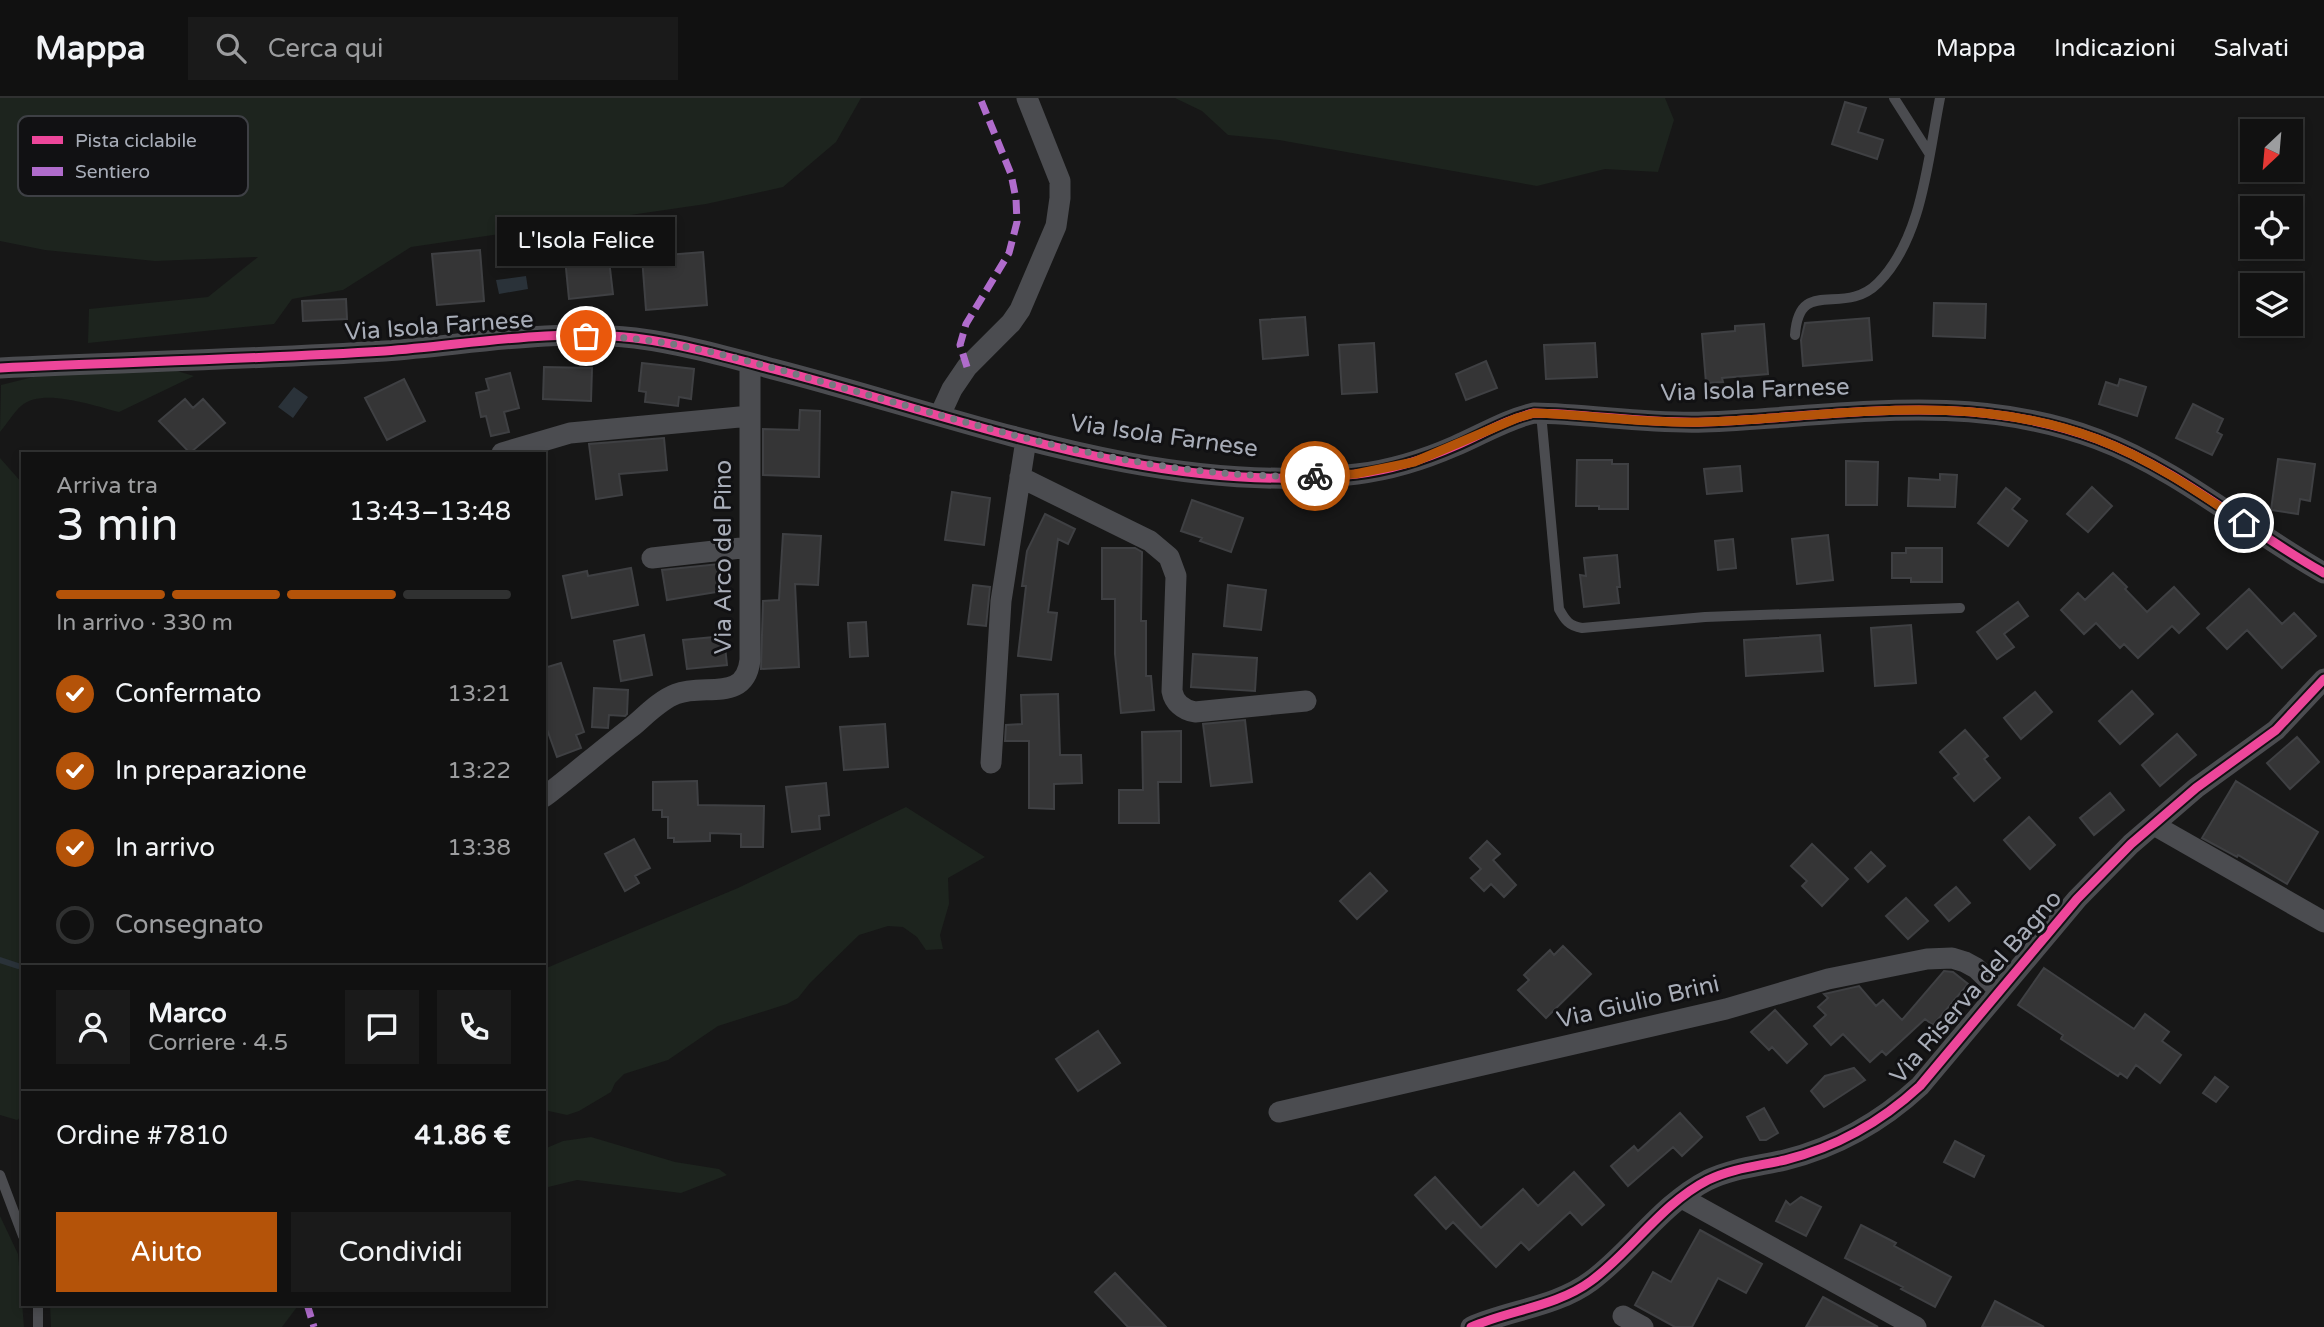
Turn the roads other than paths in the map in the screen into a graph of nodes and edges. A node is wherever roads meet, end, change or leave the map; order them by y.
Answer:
1 (1027, 98) edge
2 (1894, 98) edge
3 (1940, 98) edge
4 (1929, 153) junction
5 (1794, 335) dead end
6 (750, 363) junction
7 (0, 368) edge
8 (1541, 414) junction
9 (940, 415) junction
10 (750, 416) junction
11 (1026, 440) junction
12 (505, 452) edge
13 (1020, 477) junction
14 (750, 548) junction
15 (652, 558) dead end
16 (2324, 573) edge
17 (1961, 608) dead end
18 (2324, 679) edge
19 (1306, 701) dead end
20 (991, 763) dead end
21 (546, 795) edge
22 (2154, 825) junction
23 (2324, 922) edge
24 (2000, 991) junction
25 (1279, 1112) dead end
26 (0, 1175) edge
27 (1682, 1198) junction
28 (21, 1231) edge
29 (38, 1306) edge
30 (1623, 1316) dead end
31 (1475, 1326) edge
32 (38, 1327) edge
33 (1643, 1327) edge
34 (1916, 1327) edge

1 - 9 street
2 - 4 lane
3 - 4 lane
4 - 5 lane
6 - 7 street, Via Isola Farnese
6 - 9 street, Via Isola Farnese
6 - 10 street, Via Arco del Pino
8 - 11 street, Via Isola Farnese
8 - 16 street, Via Isola Farnese
8 - 17 lane
9 - 11 street, Via Isola Farnese
10 - 12 street
10 - 14 street, Via Arco del Pino
11 - 13 street
13 - 19 street
13 - 20 street
14 - 15 street
14 - 21 street, Via Arco del Pino
18 - 22 street, Via Riserva del Bagno
22 - 23 street
22 - 24 street, Via Riserva del Bagno
24 - 25 street, Via Giulio Brini
24 - 27 street, Via Riserva del Bagno
26 - 28 lane
27 - 31 street, Via Riserva del Bagno
27 - 34 street
29 - 32 lane
30 - 33 street

